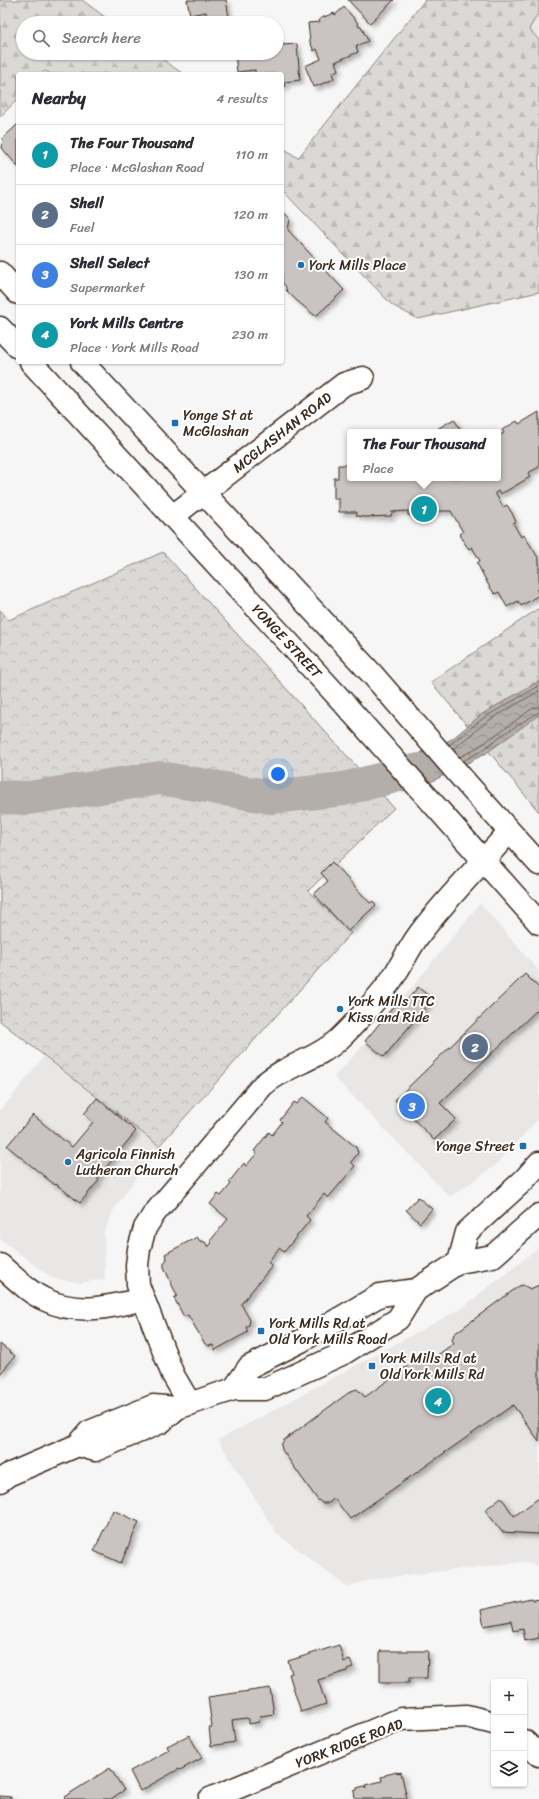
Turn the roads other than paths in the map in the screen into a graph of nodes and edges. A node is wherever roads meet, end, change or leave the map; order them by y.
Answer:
1 (0, 273) edge
2 (16, 291) edge
3 (0, 328) edge
4 (16, 346) edge
5 (33, 364) edge
6 (84, 364) edge
7 (363, 378) dead end
8 (205, 493) junction
9 (173, 516) junction
10 (509, 832) junction
11 (483, 861) junction
12 (539, 864) edge
13 (539, 923) edge
14 (539, 1163) edge
15 (539, 1215) edge
16 (459, 1262) junction
17 (0, 1265) edge
18 (416, 1290) junction
19 (143, 1299) junction
20 (234, 1389) junction
21 (184, 1406) junction
22 (0, 1481) edge
23 (491, 1722) edge
24 (527, 1744) edge
25 (539, 1755) edge
26 (210, 1799) edge

1 - 2 main road
3 - 4 main road
5 - 9 main road, YONGE STREET
6 - 8 main road
7 - 8 main road, MCGLASHAN ROAD
8 - 9 main road, MCGLASHAN ROAD
8 - 10 main road
9 - 11 main road, YONGE STREET
10 - 11 main road
10 - 12 main road
11 - 13 main road, YONGE STREET
11 - 19 main road
14 - 16 main road
15 - 16 main road
16 - 18 main road
17 - 19 main road
18 - 20 main road
18 - 20 main road
19 - 21 main road
20 - 21 main road
21 - 22 main road
23 - 26 main road, YORK RIDGE ROAD
24 - 25 main road

